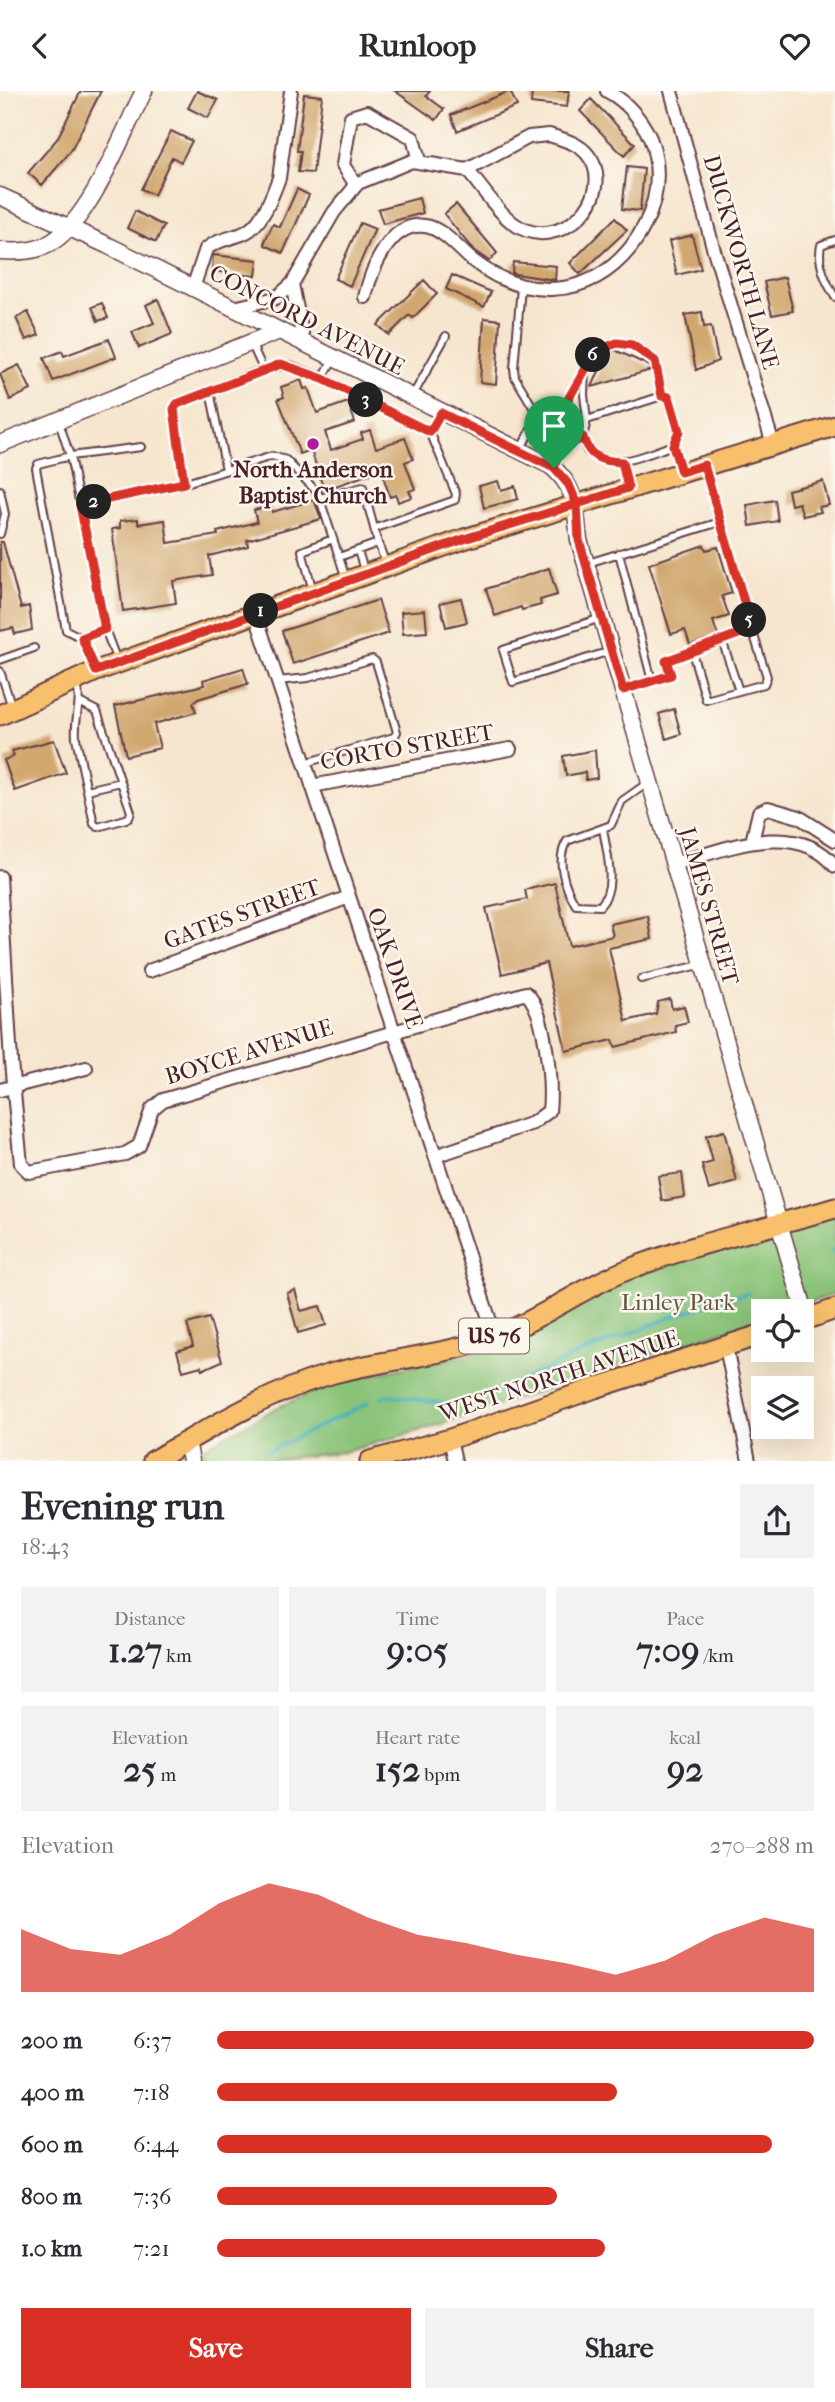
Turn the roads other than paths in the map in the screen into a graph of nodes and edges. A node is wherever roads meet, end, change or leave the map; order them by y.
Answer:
1 (144, 91) edge
2 (291, 91) edge
3 (607, 91) edge
4 (671, 91) edge
5 (419, 161) junction
6 (467, 170) junction
7 (356, 185) junction
8 (0, 196) edge
9 (69, 227) junction
10 (835, 240) edge
11 (0, 251) edge
12 (292, 284) junction
13 (521, 287) junction
14 (193, 288) junction
15 (365, 297) dead end
16 (835, 297) edge
17 (234, 308) junction
18 (279, 331) junction
19 (446, 336) dead end
20 (251, 342) junction
21 (304, 344) junction
22 (333, 359) junction
23 (585, 368) junction
24 (263, 369) junction
25 (323, 379) junction
26 (210, 391) junction
27 (662, 396) junction
28 (411, 398) junction
29 (441, 413) junction
30 (58, 420) junction
31 (587, 420) junction
32 (835, 426) edge
33 (430, 432) junction
34 (583, 437) junction
35 (0, 444) edge
36 (773, 444) junction
37 (673, 445) junction
38 (141, 447) dead end
39 (559, 450) junction
40 (519, 451) junction
41 (70, 456) junction
42 (622, 462) junction
43 (704, 465) junction
44 (554, 468) junction
45 (226, 470) junction
46 (681, 472) junction
47 (184, 483) junction
48 (628, 488) junction
49 (0, 490) edge
50 (320, 498) junction
51 (577, 504) junction
52 (80, 505) junction
53 (720, 522) junction
54 (376, 528) junction
55 (0, 534) edge
56 (333, 539) junction
57 (378, 543) junction
58 (358, 551) junction
59 (619, 553) junction
60 (339, 557) junction
61 (586, 563) junction
62 (387, 566) junction
63 (366, 574) junction
64 (346, 580) junction
65 (313, 592) junction
66 (255, 613) junction
67 (602, 618) junction
68 (105, 629) junction
69 (752, 629) junction
70 (82, 638) junction
71 (722, 640) junction
72 (34, 648) dead end
73 (611, 650) junction
74 (692, 652) junction
75 (0, 660) edge
76 (117, 663) junction
77 (0, 671) edge
78 (96, 671) junction
79 (76, 679) junction
80 (277, 681) junction
81 (652, 681) junction
82 (623, 690) junction
83 (739, 691) junction
84 (81, 703) junction
85 (6, 712) edge
86 (510, 749) dead end
87 (304, 763) junction
88 (650, 781) junction
89 (121, 782) junction
90 (312, 786) junction
91 (87, 790) junction
92 (603, 828) junction
93 (835, 840) edge
94 (752, 842) junction
95 (673, 864) junction
96 (835, 866) edge
97 (0, 877) edge
98 (349, 897) junction
99 (702, 964) junction
100 (149, 971) dead end
101 (641, 979) dead end
102 (394, 1031) junction
103 (86, 1068) dead end
104 (13, 1085) junction
105 (0, 1090) edge
106 (435, 1156) junction
107 (835, 1207) edge
108 (778, 1224) junction
109 (798, 1299) edge
110 (835, 1309) edge
111 (814, 1316) edge
112 (495, 1336) junction
113 (751, 1338) edge
114 (726, 1347) junction
115 (450, 1439) junction
116 (187, 1441) junction
117 (153, 1461) edge
118 (191, 1461) edge
119 (370, 1461) edge
120 (455, 1461) edge
121 (749, 1461) edge

1 - 9 street
2 - 14 street
3 - 13 street
4 - 36 street, DUCKWORTH LANE
5 - 6 street
5 - 7 street
5 - 7 street
6 - 6 street
7 - 12 street
8 - 9 street, CONCORD AVENUE
9 - 11 street
9 - 14 street, CONCORD AVENUE
10 - 16 lane
12 - 17 street
12 - 21 street
13 - 15 street
13 - 40 lane
14 - 17 street, CONCORD AVENUE
17 - 18 street, CONCORD AVENUE
18 - 20 street
18 - 21 street, CONCORD AVENUE
19 - 28 lane
20 - 24 lane
20 - 30 street
21 - 22 street, CONCORD AVENUE
22 - 25 lane
22 - 28 street, CONCORD AVENUE
23 - 27 lane
23 - 31 lane
23 - 39 lane
24 - 25 lane
24 - 26 lane
25 - 33 lane
26 - 45 lane
26 - 47 lane
27 - 31 lane
27 - 37 lane
28 - 29 street, CONCORD AVENUE
29 - 33 lane
29 - 40 street, CONCORD AVENUE
30 - 35 street
30 - 41 lane
31 - 34 lane
32 - 36 main road
33 - 54 lane
34 - 39 lane
34 - 42 lane
36 - 43 main road
37 - 42 lane
37 - 46 lane
38 - 41 lane
39 - 44 lane
40 - 44 street, CONCORD AVENUE
41 - 52 lane
41 - 70 lane
42 - 48 lane
43 - 46 main road
43 - 53 lane
44 - 51 street, CONCORD AVENUE
45 - 47 lane
45 - 50 lane
46 - 48 main road
47 - 52 lane
48 - 51 main road
49 - 55 lane
50 - 54 lane
50 - 56 lane
51 - 61 street, JAMES STREET
51 - 62 main road
52 - 68 lane
53 - 59 lane
53 - 69 lane
54 - 57 lane
56 - 60 lane
56 - 65 lane
57 - 58 lane
57 - 62 lane
58 - 60 lane
58 - 63 lane
59 - 61 lane
59 - 81 lane
60 - 64 lane
61 - 67 street, JAMES STREET
62 - 63 main road
63 - 64 main road
64 - 65 main road
65 - 66 main road
66 - 76 main road
66 - 80 street, OAK DRIVE
67 - 73 street, JAMES STREET
67 - 73 lane
68 - 70 lane
68 - 76 lane
69 - 71 lane
69 - 83 lane
70 - 78 lane
71 - 74 lane
71 - 83 lane
72 - 75 lane
73 - 82 street, JAMES STREET
74 - 81 lane
74 - 83 lane
76 - 78 main road
77 - 85 lane
78 - 79 main road
79 - 84 lane
79 - 85 main road
80 - 87 street, OAK DRIVE
80 - 87 lane
81 - 82 lane
82 - 88 street, JAMES STREET
84 - 89 lane
84 - 91 lane
86 - 90 street, CORTO STREET
87 - 90 street, OAK DRIVE
88 - 92 lane
88 - 95 street, JAMES STREET
89 - 91 lane
89 - 91 lane
90 - 98 street, OAK DRIVE
92 - 92 lane
93 - 94 street
94 - 95 street
94 - 96 street
95 - 99 street, JAMES STREET
97 - 104 street
98 - 100 street, GATES STREET
98 - 102 street, OAK DRIVE
99 - 101 lane
99 - 108 street, JAMES STREET
102 - 104 street, BOYCE AVENUE
102 - 106 street, OAK DRIVE
102 - 106 street
103 - 104 street
104 - 105 street
106 - 112 street, OAK DRIVE
107 - 108 main road, US 76
108 - 109 street, JAMES STREET
108 - 112 main road, US 76
110 - 111 main road
112 - 116 main road, US 76
113 - 114 main road, WEST NORTH AVENUE
114 - 115 main road, WEST NORTH AVENUE
114 - 121 street
115 - 119 main road, WEST NORTH AVENUE
115 - 120 street
116 - 117 main road, US 76
116 - 118 street

